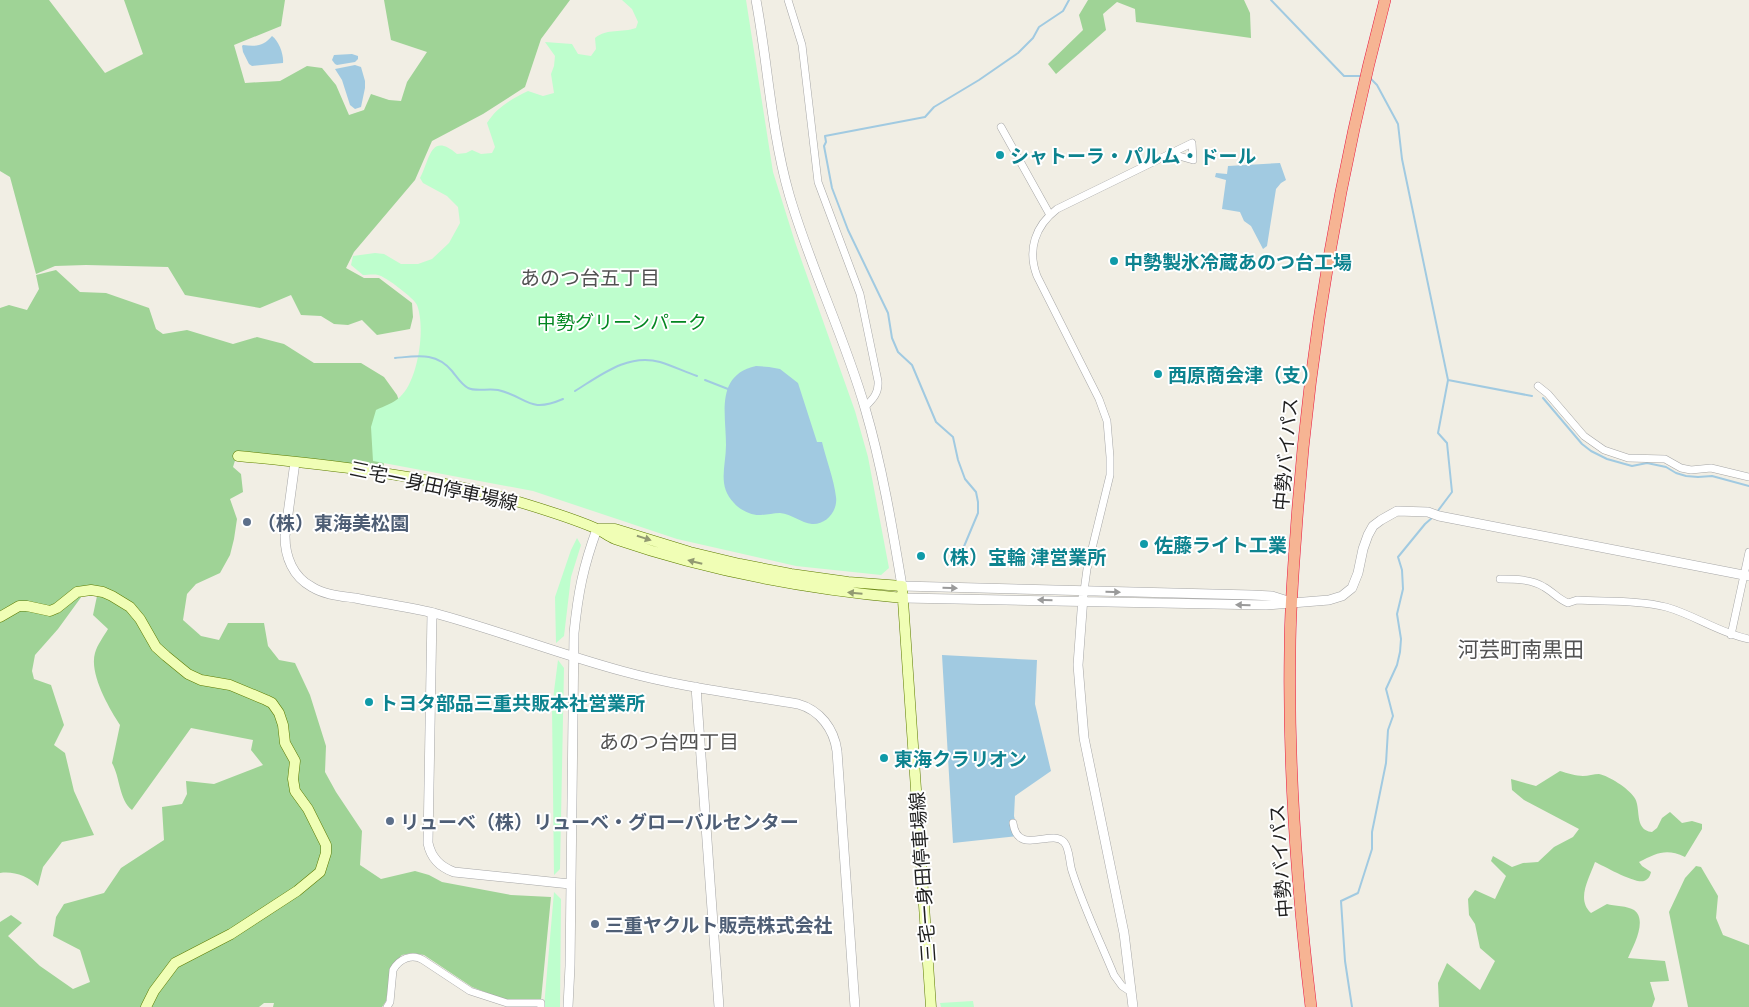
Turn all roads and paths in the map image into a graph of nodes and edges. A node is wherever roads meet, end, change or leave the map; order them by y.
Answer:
1 (756, 0) edge
2 (788, 0) edge
3 (1385, 0) edge
4 (1001, 127) dead end
5 (1172, 154) dead end
6 (1050, 215) junction
7 (1538, 386) dead end
8 (865, 407) junction
9 (238, 456) dead end
10 (295, 462) junction
11 (1749, 477) edge
12 (597, 529) junction
13 (1749, 552) edge
14 (1747, 575) edge
15 (1500, 579) dead end
16 (902, 586) junction
17 (1083, 596) junction
18 (903, 598) junction
19 (1291, 602) junction
20 (432, 613) junction
21 (0, 617) edge
22 (1731, 635) junction
23 (1749, 639) edge
24 (573, 656) junction
25 (696, 687) junction
26 (1013, 823) dead end
27 (570, 884) junction
28 (1131, 992) junction
29 (146, 1007) edge
30 (386, 1007) edge
31 (541, 1007) edge
32 (568, 1007) edge
33 (719, 1007) edge
34 (855, 1007) edge
35 (931, 1007) edge
36 (1133, 1007) edge
37 (1311, 1007) edge

1 - 8 street
2 - 8 street
3 - 19 highway, 中勢バイパス
4 - 6 street
5 - 6 street
6 - 17 street
7 - 11 street
8 - 16 street
9 - 10 main road, 三宅一身田停車場線
10 - 12 main road, 三宅一身田停車場線
10 - 20 street
12 -> 16 main road, 三宅一身田停車場線
18 -> 12 main road, 三宅一身田停車場線
12 - 24 street
13 - 14 street
14 - 19 street
14 - 22 street
15 - 22 street
16 -> 17 street
16 - 18 main road, 三宅一身田停車場線
17 -> 18 street
17 - 19 street
17 - 28 street
18 - 35 main road, 三宅一身田停車場線
19 - 37 highway, 中勢バイパス
20 - 24 street
20 - 27 street
21 - 29 main road
22 - 23 street
24 - 25 street
24 - 27 street
25 - 33 street
25 - 34 street
26 - 28 street
27 - 32 street
28 - 36 street
30 - 31 street

